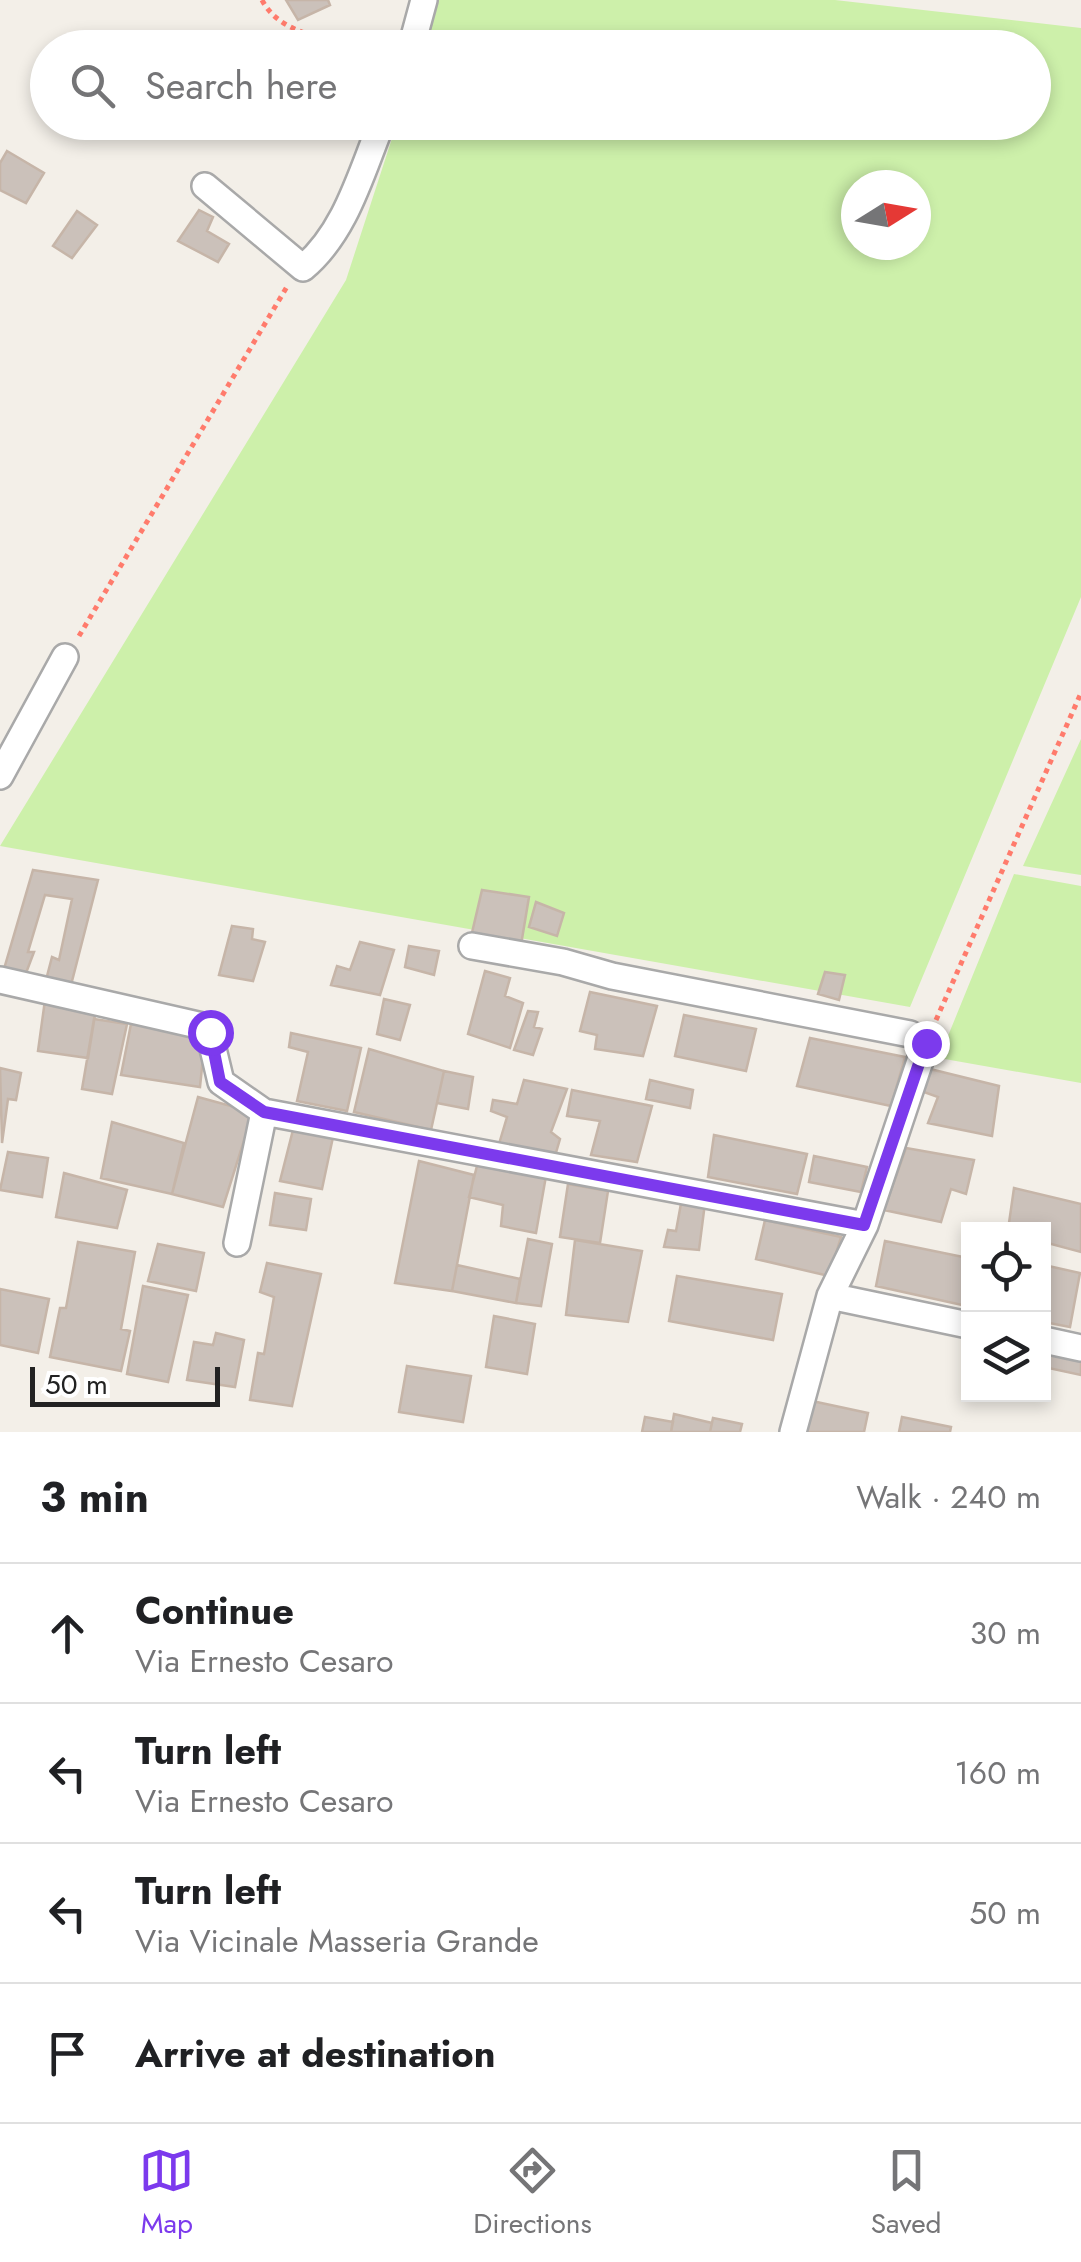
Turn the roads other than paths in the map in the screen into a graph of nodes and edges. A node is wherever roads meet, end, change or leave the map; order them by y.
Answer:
1 (424, 0) edge
2 (416, 30) edge
3 (375, 140) edge
4 (205, 186) dead end
5 (65, 658) road end
6 (0, 776) edge
7 (472, 946) dead end
8 (0, 980) edge
9 (264, 1112) junction
10 (864, 1225) junction
11 (237, 1244) dead end
12 (830, 1296) junction
13 (961, 1323) edge
14 (1051, 1342) edge
15 (1081, 1348) edge
16 (793, 1432) edge

1 - 2 street
3 - 4 street
5 - 6 street
7 - 10 street
8 - 9 street
9 - 10 street
9 - 11 street
10 - 12 street
12 - 13 street
12 - 16 street
14 - 15 street

